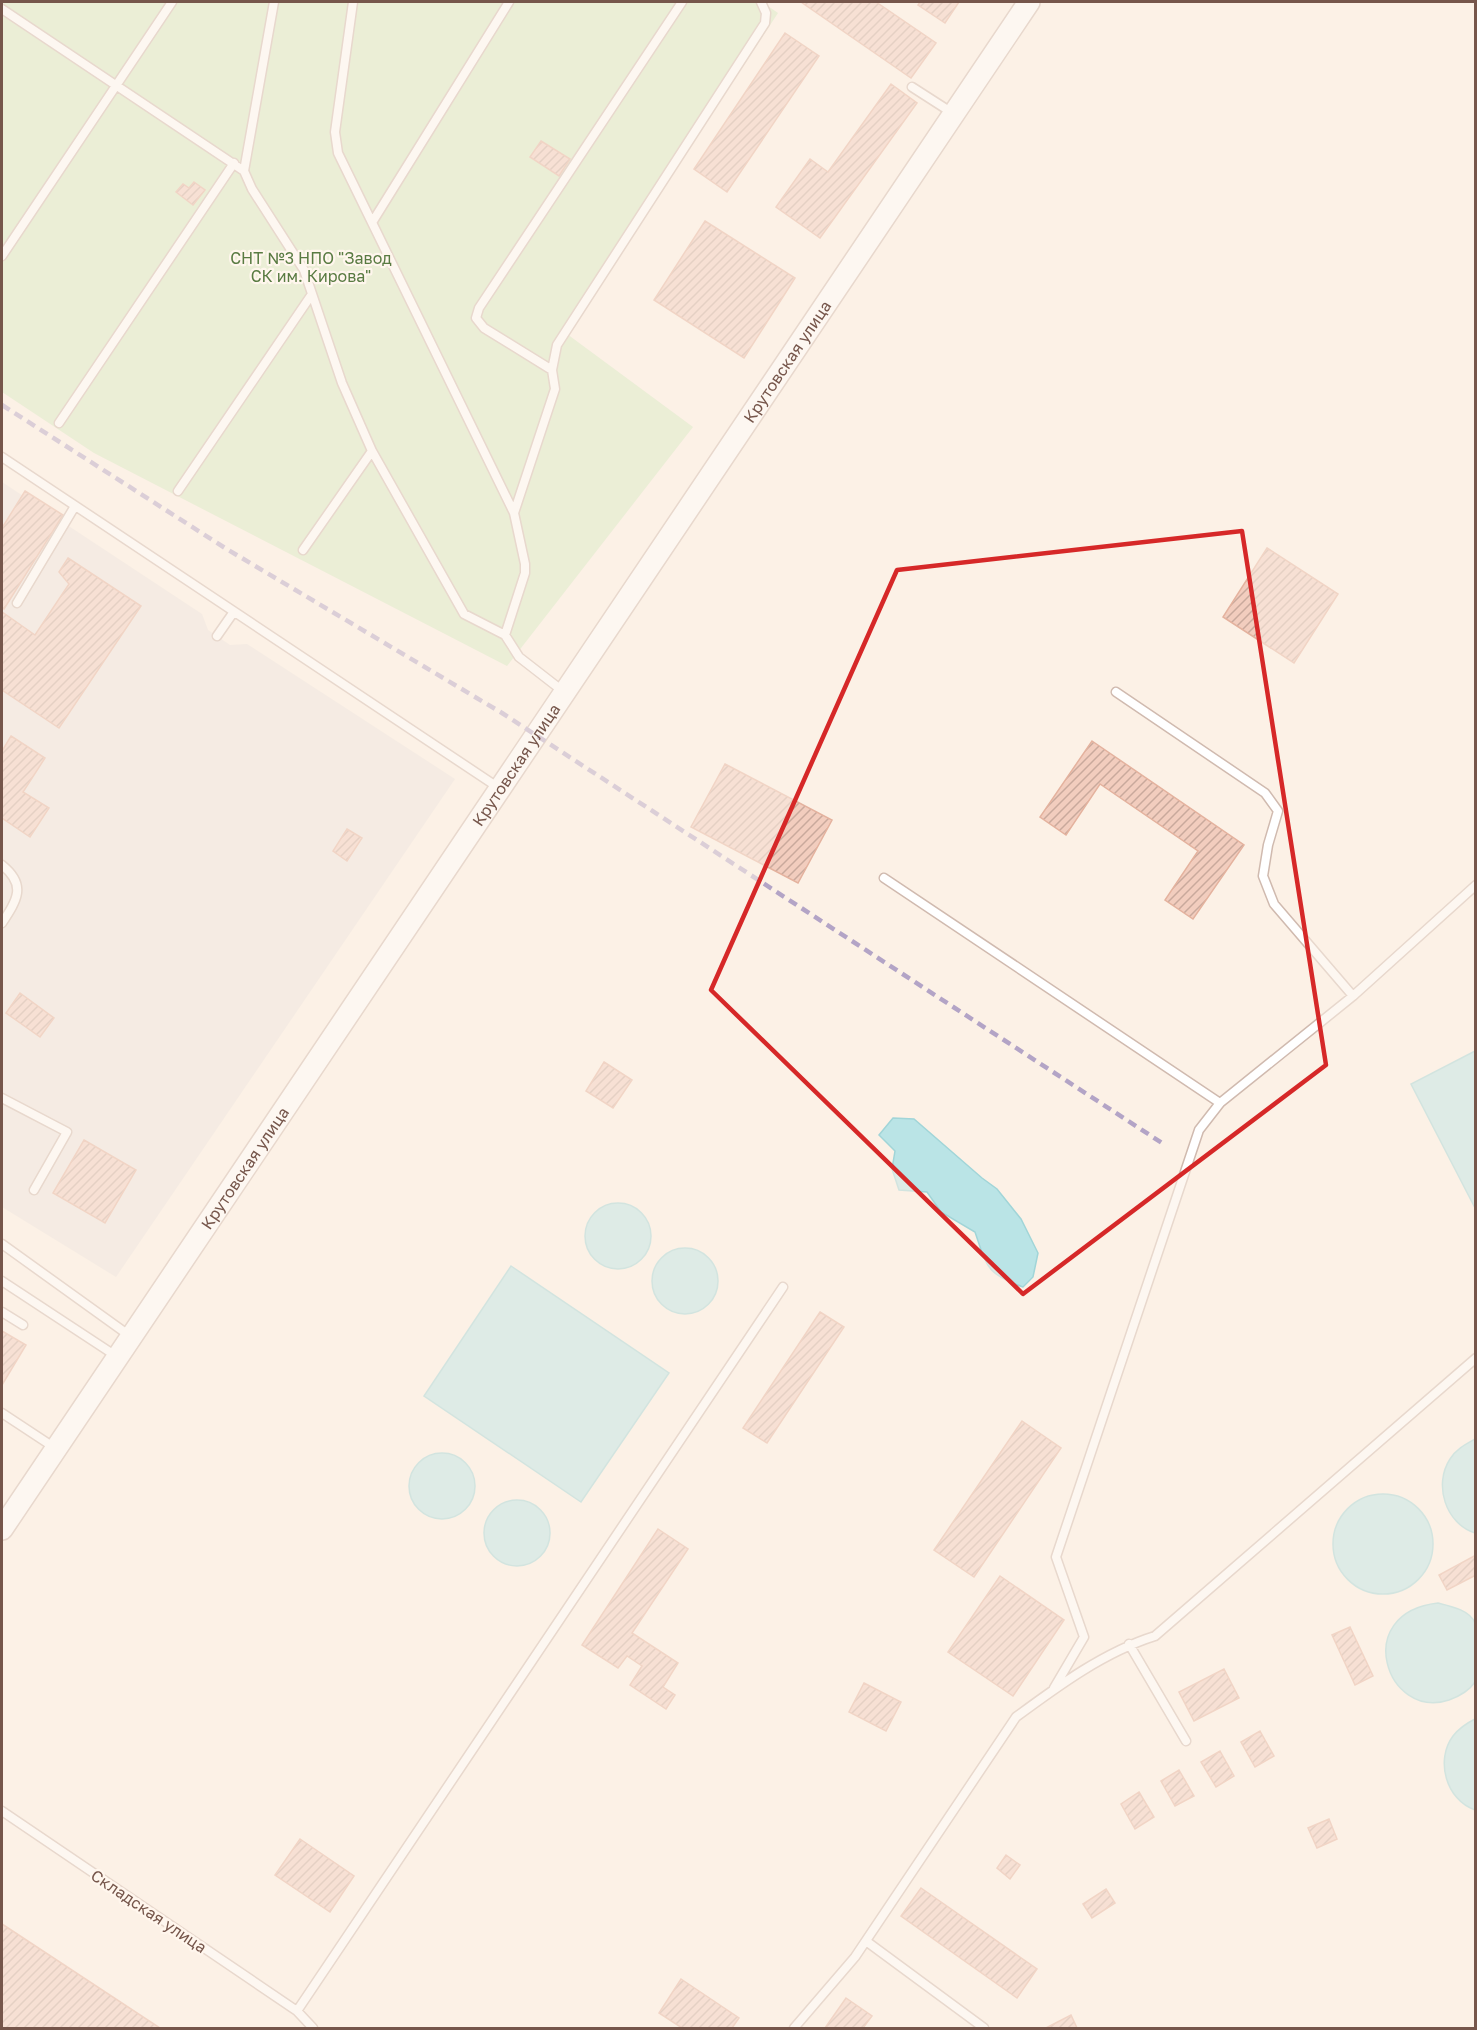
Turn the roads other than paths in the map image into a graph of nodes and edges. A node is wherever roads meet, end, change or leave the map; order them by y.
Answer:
1 (6, 2) edge
2 (172, 2) edge
3 (274, 2) edge
4 (353, 2) edge
5 (509, 2) edge
6 (682, 2) edge
7 (761, 2) edge
8 (1029, 2) edge
9 (2, 9) edge
10 (117, 86) junction
11 (912, 87) dead end
12 (954, 114) junction
13 (234, 163) junction
14 (244, 171) junction
15 (373, 222) junction
16 (2, 256) edge
17 (312, 294) junction
18 (552, 370) junction
19 (59, 423) dead end
20 (372, 451) junction
21 (2, 457) edge
22 (178, 491) dead end
23 (75, 506) junction
24 (514, 513) junction
25 (303, 550) dead end
26 (17, 603) dead end
27 (233, 613) junction
28 (505, 635) junction
29 (217, 636) dead end
30 (564, 692) junction
31 (1116, 692) dead end
32 (499, 789) junction
33 (2, 865) edge
34 (884, 878) dead end
35 (1476, 885) edge
36 (2, 923) edge
37 (1353, 996) junction
38 (2, 1098) edge
39 (1220, 1103) junction
40 (34, 1190) dead end
41 (2, 1244) edge
42 (2, 1281) edge
43 (783, 1287) dead end
44 (2, 1312) edge
45 (23, 1325) dead end
46 (130, 1336) junction
47 (117, 1356) junction
48 (1476, 1358) edge
49 (2, 1413) edge
50 (55, 1448) junction
51 (2, 1528) edge
52 (1130, 1644) junction
53 (1052, 1691) junction
54 (1186, 1741) dead end
55 (2, 1811) edge
56 (866, 1941) junction
57 (297, 2011) junction
58 (314, 2028) edge
59 (794, 2028) edge
60 (984, 2028) edge

1 - 9 lane
2 - 10 lane
3 - 14 lane
4 - 15 lane
5 - 15 lane
6 - 18 lane
7 - 18 lane
8 - 12 street, Крутовская улица
9 - 10 lane
10 - 13 lane
10 - 16 lane
11 - 12 lane
12 - 30 street, Крутовская улица
13 - 14 lane
13 - 19 lane
14 - 17 lane
15 - 24 lane
17 - 20 lane
17 - 22 lane
18 - 24 lane
20 - 25 lane
20 - 28 lane
21 - 23 lane
23 - 26 lane
23 - 27 lane
24 - 28 lane
27 - 29 lane
27 - 32 lane
28 - 30 lane
30 - 32 street, Крутовская улица
31 - 37 lane
32 - 46 street, Крутовская улица
33 - 36 lane
34 - 39 lane
35 - 37 lane
37 - 39 lane
38 - 40 lane
39 - 53 lane
41 - 46 lane
42 - 47 lane
43 - 57 lane
44 - 45 lane
46 - 47 street, Крутовская улица
47 - 50 street, Крутовская улица
48 - 52 lane
49 - 50 lane
50 - 51 street, Крутовская улица
52 - 53 lane
52 - 54 lane
53 - 56 lane
55 - 57 lane, Складская улица
56 - 59 lane
56 - 60 lane
57 - 58 lane, Складская улица

